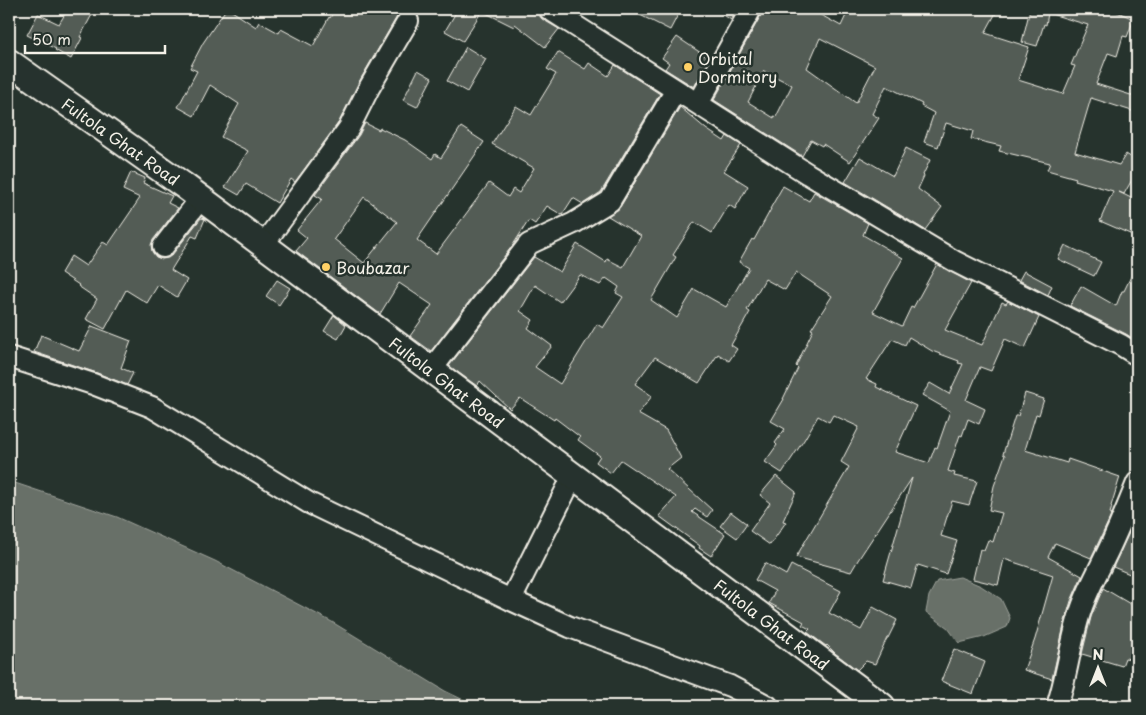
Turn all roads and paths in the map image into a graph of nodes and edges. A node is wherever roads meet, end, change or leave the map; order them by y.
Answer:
1 (549, 9) edge
2 (751, 9) edge
3 (408, 21) dead end
4 (9, 62) edge
5 (676, 90) junction
6 (698, 104) junction
7 (201, 198) junction
8 (263, 245) junction
9 (163, 247) dead end
10 (1137, 355) edge
11 (9, 357) edge
12 (431, 370) junction
13 (573, 476) junction
14 (1137, 483) edge
15 (511, 600) junction
16 (768, 706) edge
17 (882, 706) edge
18 (1056, 706) edge

1 - 5 street
2 - 6 street
3 - 8 street
4 - 7 street, Fultola Ghat Road
5 - 6 street
5 - 12 street
6 - 10 street
7 - 8 street, Fultola Ghat Road
7 - 9 street
8 - 12 street, Fultola Ghat Road
11 - 15 street
12 - 13 street, Fultola Ghat Road
13 - 15 street
13 - 17 street, Fultola Ghat Road
14 - 18 street
15 - 16 street

